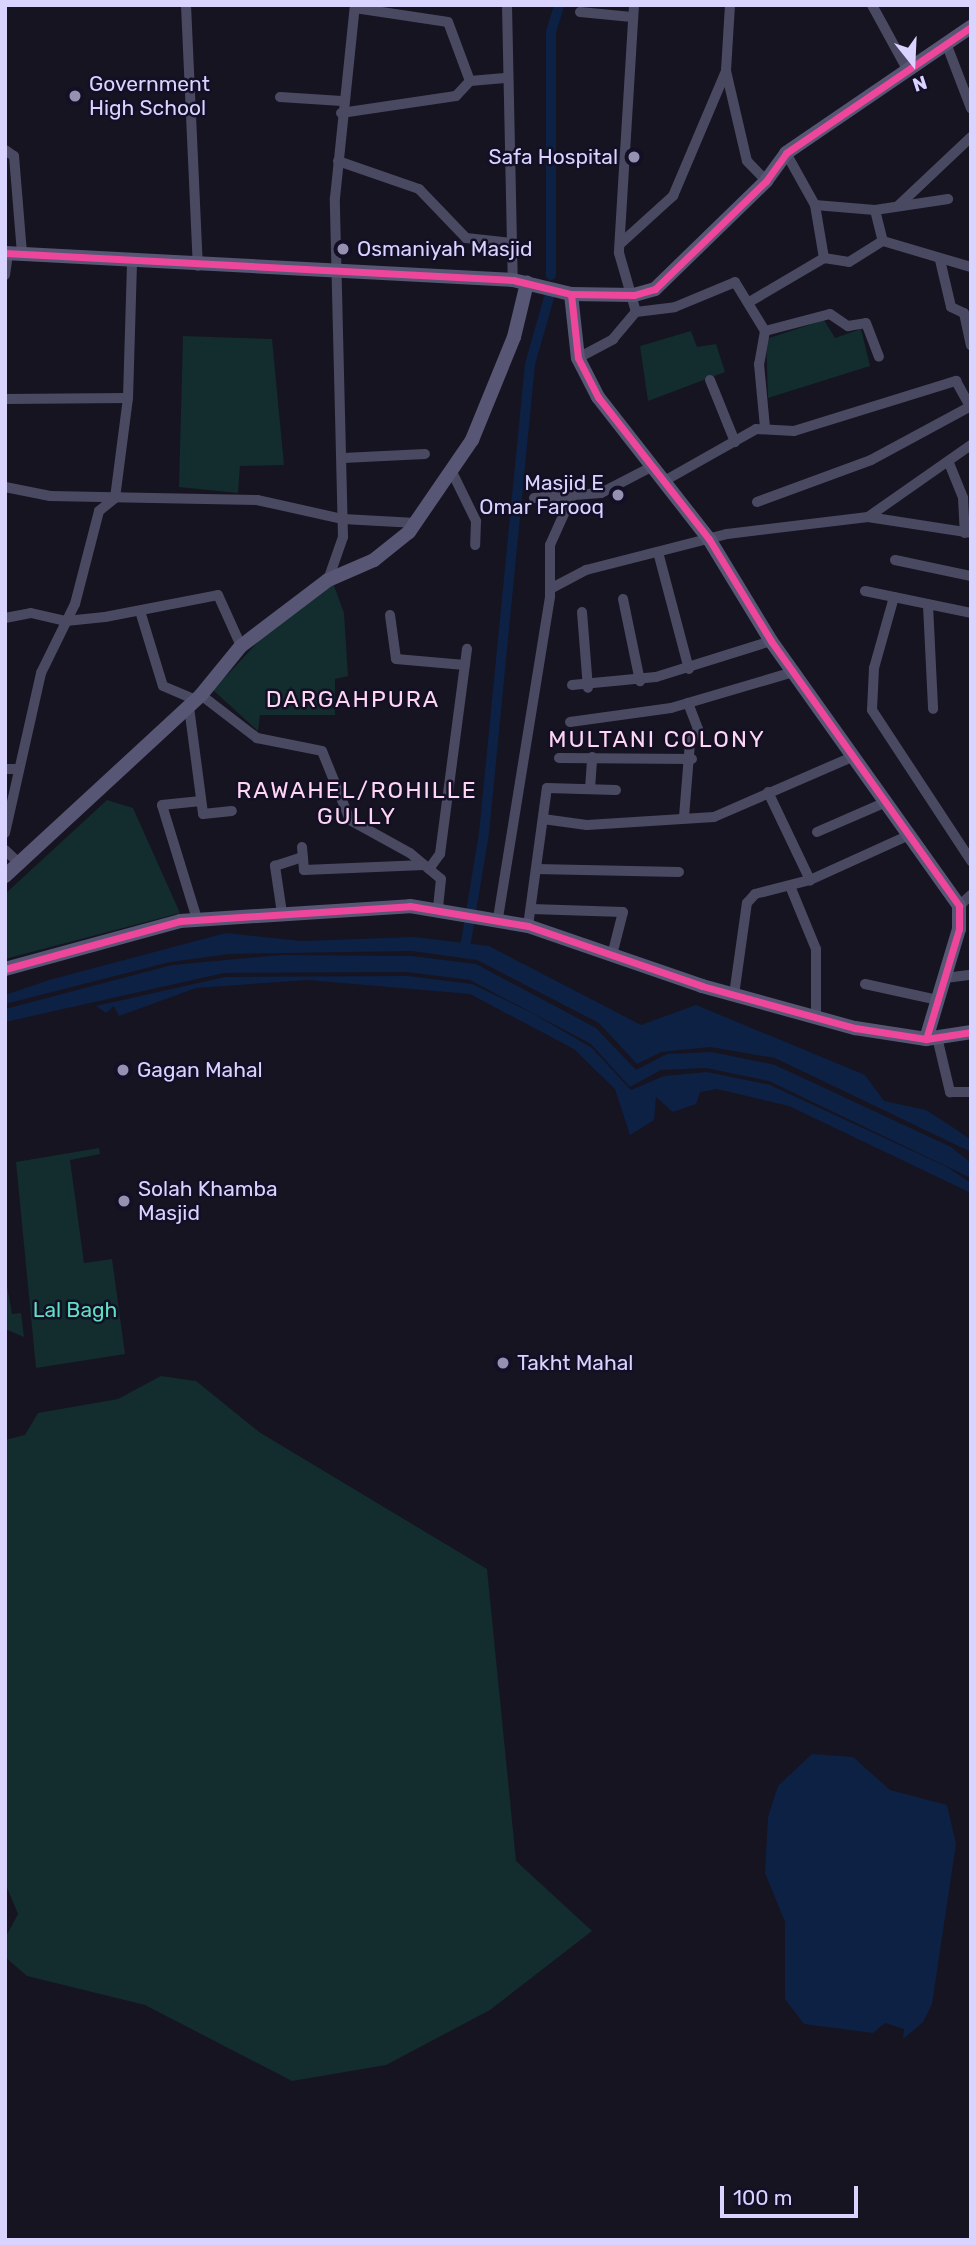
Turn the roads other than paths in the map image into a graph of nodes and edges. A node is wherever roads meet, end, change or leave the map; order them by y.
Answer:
1 (186, 5) edge
2 (507, 5) edge
3 (634, 5) edge
4 (730, 5) edge
5 (872, 5) edge
6 (355, 7) edge
7 (402, 10) edge
8 (580, 12) dead end
9 (632, 17) junction
10 (971, 27) edge
11 (946, 43) junction
12 (907, 69) junction
13 (726, 71) junction
14 (508, 78) junction
15 (470, 81) junction
16 (280, 97) dead end
17 (342, 101) junction
18 (971, 108) edge
19 (341, 113) junction
20 (971, 136) edge
21 (5, 150) edge
22 (786, 153) junction
23 (338, 161) junction
24 (766, 181) junction
25 (948, 199) dead end
26 (815, 205) junction
27 (898, 206) junction
28 (875, 210) junction
29 (883, 241) junction
30 (512, 243) junction
31 (620, 244) junction
32 (12, 253) edge
33 (824, 258) junction
34 (940, 260) junction
35 (132, 261) junction
36 (198, 266) junction
37 (971, 267) edge
38 (339, 272) junction
39 (5, 275) edge
40 (520, 281) junction
41 (571, 294) junction
42 (634, 296) junction
43 (751, 301) junction
44 (636, 312) junction
45 (765, 331) junction
46 (971, 345) edge
47 (879, 357) dead end
48 (578, 358) junction
49 (710, 380) dead end
50 (128, 398) junction
51 (5, 399) edge
52 (970, 407) edge
53 (765, 428) junction
54 (735, 442) junction
55 (971, 446) edge
56 (425, 454) dead end
57 (343, 458) junction
58 (949, 463) junction
59 (653, 466) junction
60 (453, 472) junction
61 (666, 480) junction
62 (5, 487) edge
63 (115, 498) junction
64 (534, 498) dead end
65 (571, 498) junction
66 (757, 502) dead end
67 (869, 517) junction
68 (343, 519) junction
69 (416, 523) junction
70 (968, 533) edge
71 (709, 539) junction
72 (475, 544) dead end
73 (658, 552) junction
74 (895, 560) dead end
75 (971, 576) edge
76 (328, 580) junction
77 (550, 589) junction
78 (865, 590) dead end
79 (894, 597) junction
80 (623, 598) dead end
81 (928, 604) junction
82 (140, 611) junction
83 (582, 612) dead end
84 (971, 613) edge
85 (390, 615) dead end
86 (5, 618) edge
87 (66, 621) junction
88 (771, 641) junction
89 (241, 646) junction
90 (467, 649) dead end
91 (465, 665) junction
92 (688, 668) junction
93 (793, 672) junction
94 (640, 681) junction
95 (572, 685) dead end
96 (588, 688) junction
97 (195, 701) junction
98 (688, 703) junction
99 (933, 709) dead end
100 (570, 722) dead end
101 (854, 756) junction
102 (592, 757) junction
103 (559, 758) dead end
104 (691, 759) junction
105 (5, 769) edge
106 (19, 769) junction
107 (590, 789) junction
108 (616, 790) dead end
109 (768, 792) junction
110 (201, 801) junction
111 (886, 802) junction
112 (232, 811) dead end
113 (684, 817) junction
114 (542, 820) junction
115 (817, 832) dead end
116 (5, 833) edge
117 (909, 835) junction
118 (5, 850) edge
119 (971, 861) edge
120 (20, 864) junction
121 (427, 867) junction
122 (536, 869) junction
123 (679, 872) dead end
124 (5, 876) edge
125 (810, 880) junction
126 (790, 886) junction
127 (965, 900) edge
128 (441, 909) junction
129 (530, 909) junction
130 (282, 913) junction
131 (498, 918) junction
132 (197, 919) junction
133 (528, 926) junction
134 (965, 928) edge
135 (612, 955) junction
136 (5, 969) edge
137 (971, 975) edge
138 (945, 978) junction
139 (865, 985) dead end
140 (734, 995) junction
141 (938, 1000) junction
142 (816, 1018) junction
143 (971, 1032) edge
144 (931, 1038) junction
145 (971, 1093) edge

1 - 36 street
2 - 14 street
3 - 9 street
4 - 13 street
5 - 12 street
6 - 7 street
6 - 17 street
7 - 15 street
8 - 9 street
9 - 31 street
10 - 11 street
11 - 12 street
11 - 18 street
12 - 22 street
13 - 24 street
13 - 31 street
14 - 15 street
14 - 30 street
15 - 19 street
16 - 17 street
17 - 19 street
19 - 23 street
20 - 27 street
21 - 32 street
22 - 24 street
22 - 26 street
23 - 30 street
23 - 38 street
24 - 42 street
25 - 27 street
26 - 28 street
26 - 33 street
27 - 28 street
28 - 29 street
29 - 33 street
29 - 34 street
30 - 40 street
31 - 42 street
32 - 35 street
32 - 39 street
33 - 43 street
34 - 37 street
34 - 46 street
35 - 36 street
35 - 50 street
36 - 38 street
38 - 40 street
38 - 57 street
40 - 41 street
40 - 60 street
41 - 42 street
41 - 48 street
42 - 44 street
43 - 44 street
43 - 45 street
44 - 48 street
45 - 47 street
45 - 53 street
48 - 59 street
49 - 54 street
50 - 51 street
50 - 63 street
52 - 53 street
52 - 66 street
53 - 54 street
54 - 61 street
55 - 58 street
56 - 57 street
57 - 68 street
58 - 67 street
58 - 70 street
59 - 61 street
59 - 65 street
60 - 69 street
60 - 72 street
61 - 71 street
62 - 63 street
63 - 68 street
63 - 87 street
64 - 65 street
65 - 77 street
67 - 70 street
67 - 71 street
68 - 69 street
68 - 76 street
69 - 76 street
71 - 73 street
71 - 88 street
73 - 77 street
73 - 92 street
74 - 75 street
76 - 89 street
77 - 131 street
78 - 79 street
79 - 81 street
79 - 119 street
80 - 94 street
81 - 84 street
81 - 99 street
82 - 87 street
82 - 89 street
82 - 97 street
83 - 96 street
85 - 91 street
86 - 87 street
87 - 106 street
88 - 92 street
88 - 93 street
89 - 97 street
90 - 91 street
91 - 121 street
92 - 94 street
93 - 98 street
93 - 101 street
94 - 96 street
95 - 96 street
97 - 110 street
97 - 120 street
97 - 121 street
98 - 100 street
98 - 104 street
101 - 109 street
101 - 111 street
102 - 103 street
102 - 104 street
102 - 107 street
104 - 113 street
105 - 106 street
106 - 116 street
107 - 108 street
107 - 114 street
109 - 113 street
109 - 125 street
110 - 112 street
110 - 132 street
111 - 115 street
111 - 117 street
113 - 114 street
114 - 122 street
117 - 125 street
117 - 127 street
118 - 120 street
120 - 124 street
121 - 128 street
121 - 130 street
122 - 123 street
122 - 129 street
125 - 126 street
126 - 140 street
126 - 142 street
127 - 134 street
128 - 130 street
128 - 131 street
129 - 133 street
129 - 135 street
130 - 132 street
131 - 133 street
132 - 136 street
133 - 135 street
134 - 138 street
135 - 140 street
137 - 138 street
138 - 141 street
139 - 141 street
140 - 142 street
141 - 144 street
142 - 144 street
143 - 144 street
144 - 145 street

